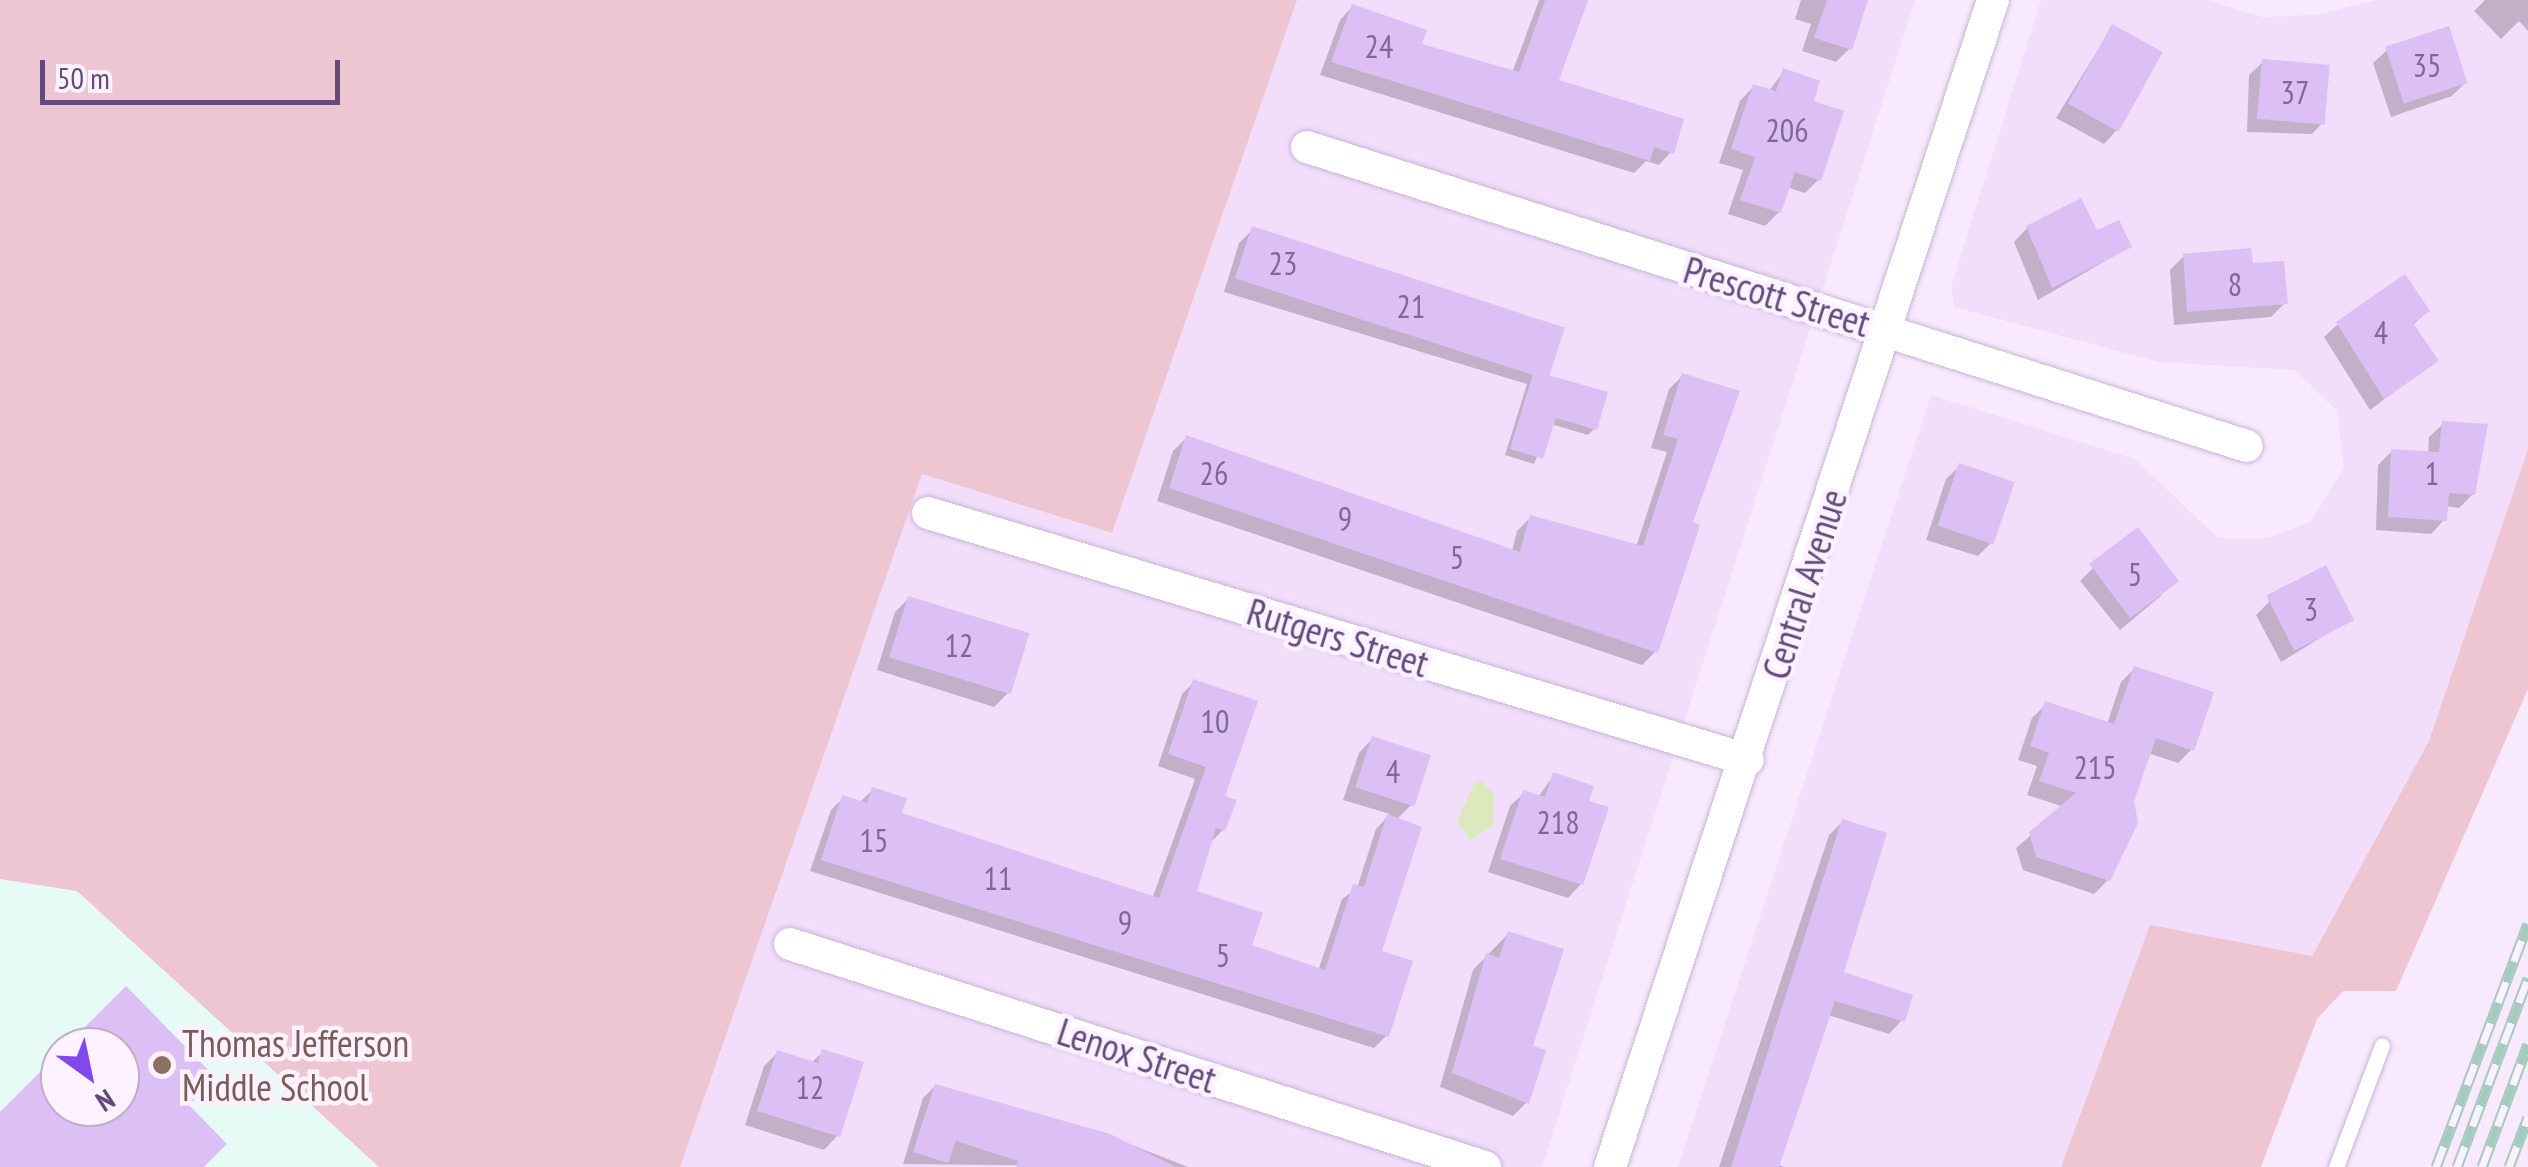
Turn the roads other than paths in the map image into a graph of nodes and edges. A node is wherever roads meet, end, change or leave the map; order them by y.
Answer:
1 (1993, 0) edge
2 (1307, 147) dead end
3 (1885, 330) junction
4 (2247, 446) dead end
5 (928, 514) dead end
6 (1748, 760) junction
7 (790, 944) dead end
8 (2382, 1046) dead end
9 (1485, 1167) edge
10 (1610, 1167) edge
11 (2336, 1167) edge

1 - 3 street, Central Avenue
2 - 3 street, Prescott Street
3 - 4 street, Prescott Street
3 - 6 street, Central Avenue
5 - 6 street, Rutgers Street
6 - 10 street, Central Avenue
7 - 9 street, Lenox Street
8 - 11 lane

